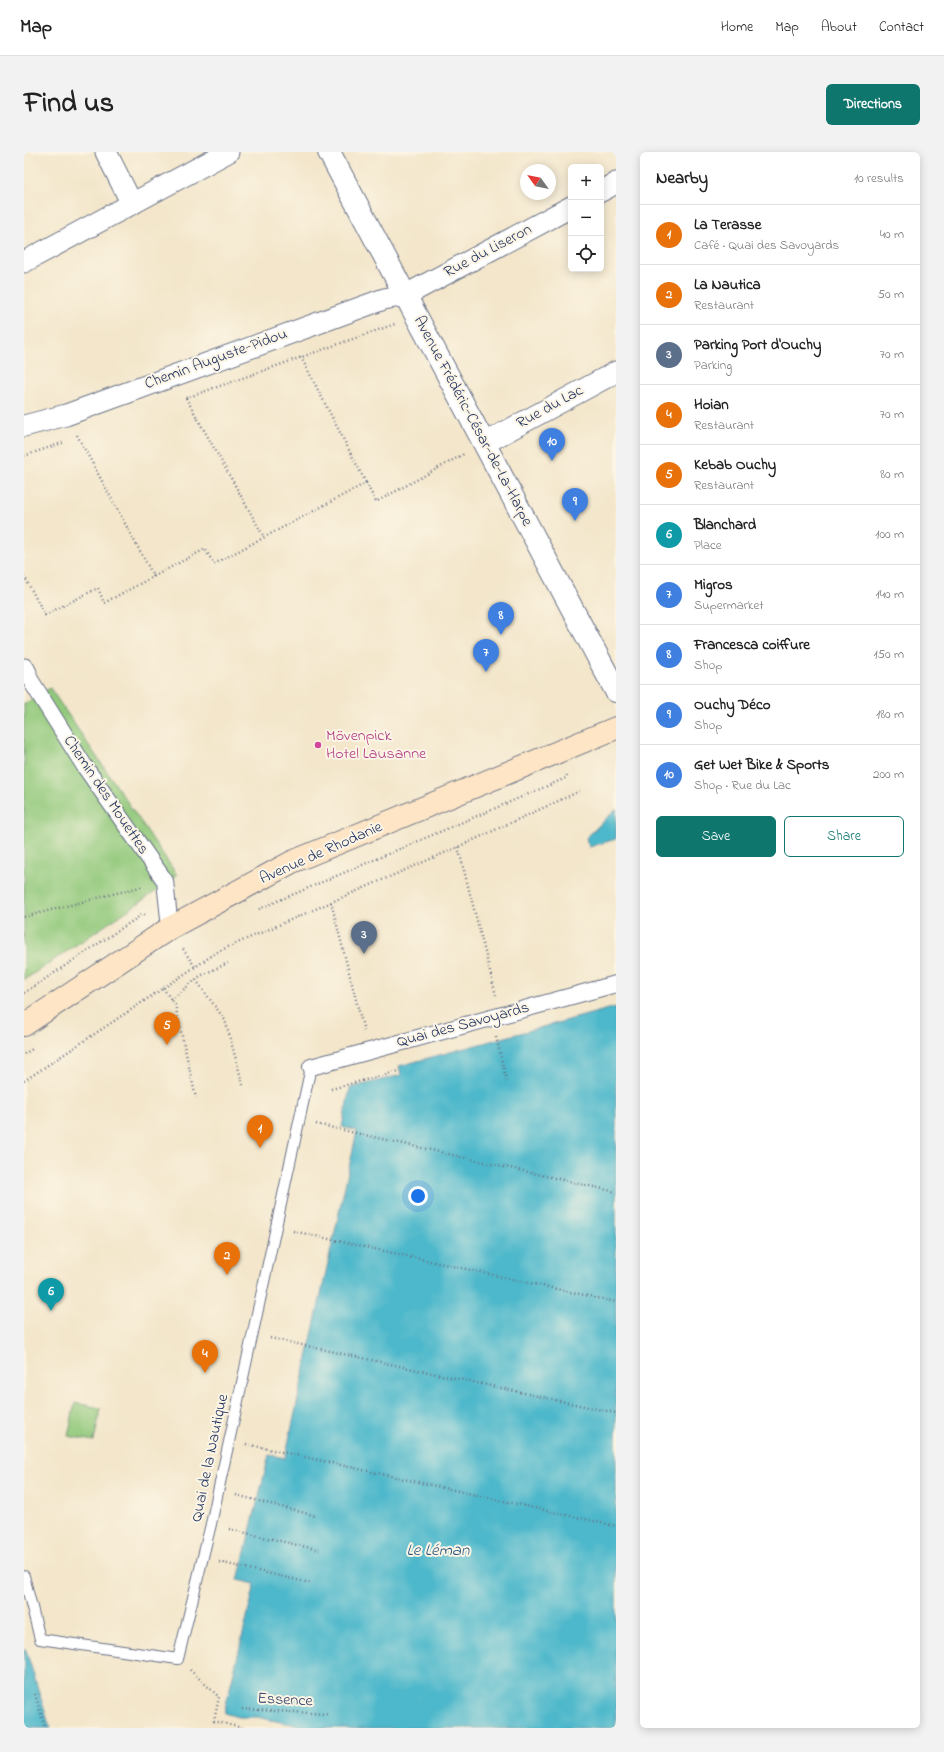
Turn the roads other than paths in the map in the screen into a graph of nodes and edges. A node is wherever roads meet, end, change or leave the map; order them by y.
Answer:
1 (106, 152) edge
2 (228, 152) edge
3 (329, 152) edge
4 (616, 183) edge
5 (604, 189) edge
6 (132, 204) junction
7 (568, 209) edge
8 (24, 262) edge
9 (406, 295) junction
10 (616, 372) edge
11 (25, 423) edge
12 (485, 443) junction
13 (25, 671) edge
14 (616, 691) edge
15 (616, 728) edge
16 (170, 928) junction
17 (616, 984) edge
18 (24, 1025) edge
19 (311, 1067) joint
20 (24, 1576) edge

1 - 6 street
2 - 6 street
3 - 9 street, Avenue Frédéric-César-de-La-Harpe
4 - 5 street
6 - 8 street
7 - 9 street, Rue du Liseron
9 - 11 street, Chemin Auguste-Pidou
9 - 12 street, Avenue Frédéric-César-de-La-Harpe
10 - 12 street, Rue du Lac
12 - 14 street, Avenue Frédéric-César-de-La-Harpe
13 - 16 street, Chemin des Mouettes
15 - 16 main road, Avenue de Rhodanie
16 - 18 main road, Avenue de Rhodanie
17 - 19 street, Quai des Savoyards
19 - 20 lane, Quai de la Nautique

